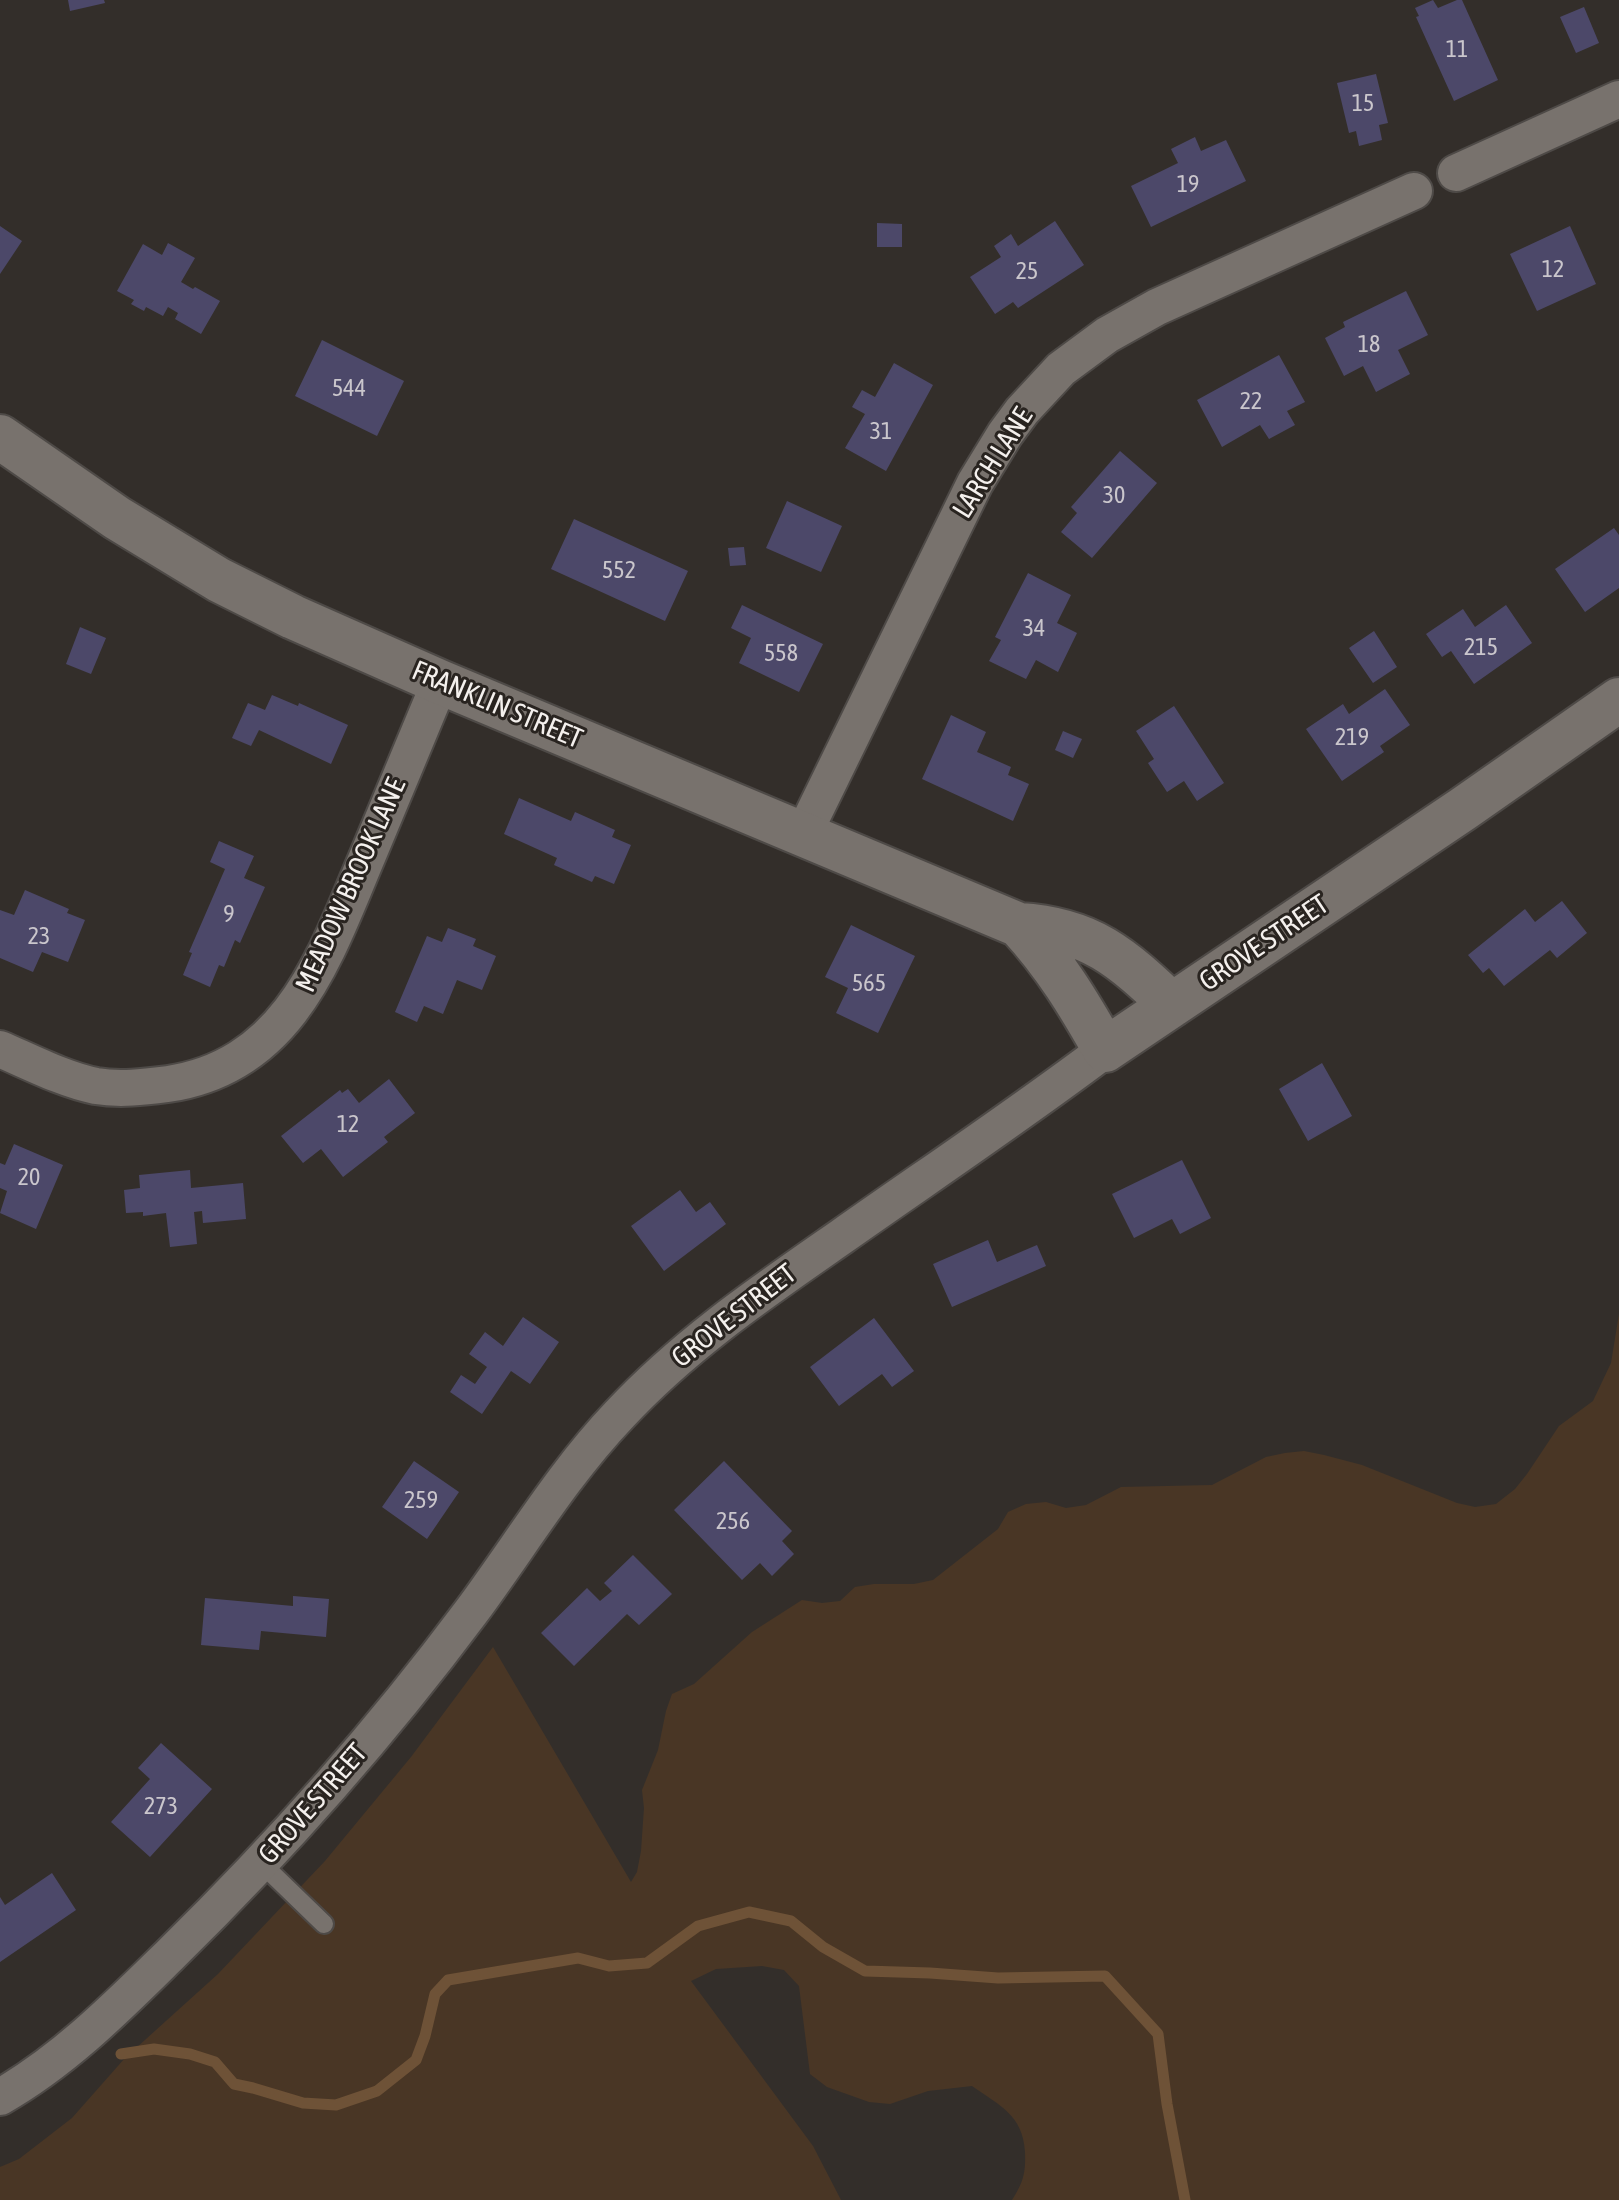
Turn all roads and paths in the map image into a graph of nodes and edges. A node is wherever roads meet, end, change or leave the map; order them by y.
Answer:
1 (1619, 99) edge
2 (1456, 173) dead end
3 (1414, 191) dead end
4 (0, 437) edge
5 (440, 682) junction
6 (1619, 700) edge
7 (803, 835) junction
8 (1019, 925) junction
9 (1172, 1005) junction
10 (0, 1049) edge
11 (1105, 1050) junction
12 (261, 1863) junction
13 (324, 1924) dead end
14 (0, 2097) edge

1 - 2 street
3 - 7 street, LARCH LANE
4 - 5 main road, FRANKLIN STREET
5 - 7 main road, FRANKLIN STREET
5 - 10 street, MEADOW BROOK LANE
6 - 9 main road, GROVE STREET
7 - 8 main road, FRANKLIN STREET
8 - 9 main road, FRANKLIN STREET
8 - 11 main road, FRANKLIN STREET
9 - 11 main road, GROVE STREET
11 - 12 street, GROVE STREET
12 - 13 lane
12 - 14 street, GROVE STREET

